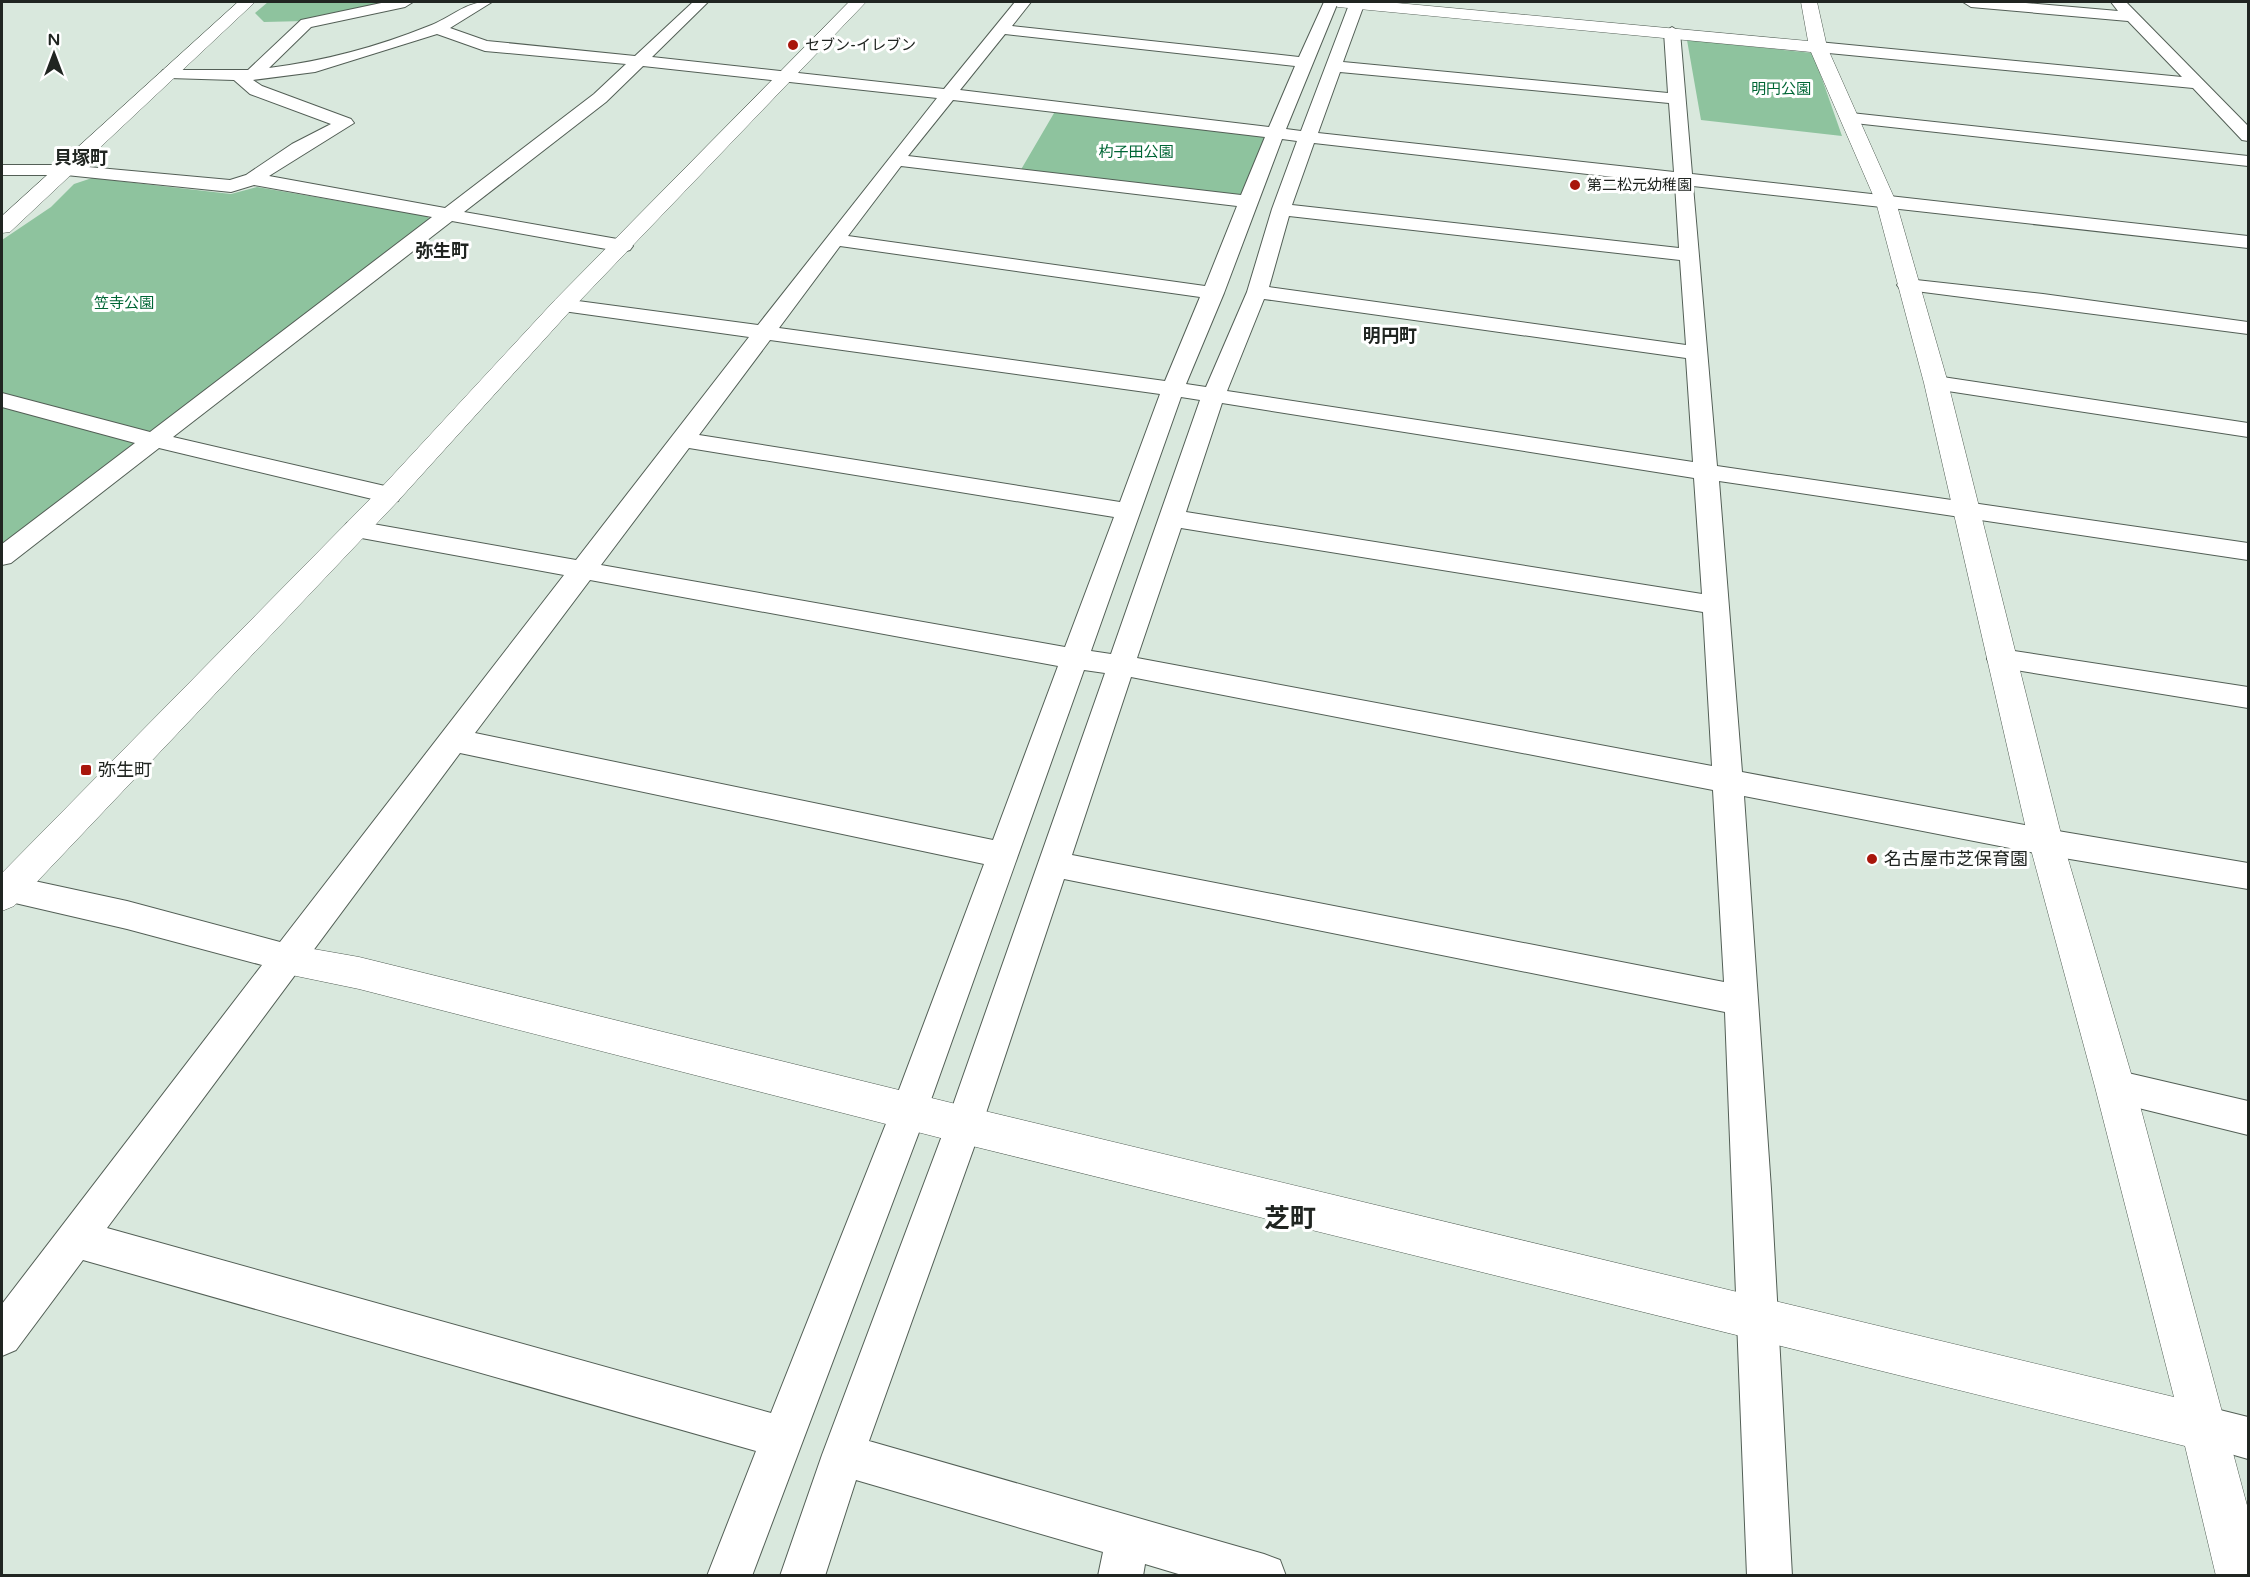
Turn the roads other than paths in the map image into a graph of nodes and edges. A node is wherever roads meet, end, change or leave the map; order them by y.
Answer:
1 (247, 2) edge
2 (405, 2) edge
3 (484, 2) edge
4 (701, 2) edge
5 (858, 2) edge
6 (1023, 2) edge
7 (1331, 2) edge
8 (1350, 2) edge
9 (1809, 2) edge
10 (1971, 2) edge
11 (2118, 2) edge
12 (2133, 17) junction
13 (437, 29) junction
14 (999, 29) junction
15 (1672, 32) junction
16 (1818, 47) junction
17 (639, 61) junction
18 (1303, 62) junction
19 (1333, 66) junction
20 (169, 73) junction
21 (789, 75) junction
22 (246, 76) junction
23 (2198, 84) junction
24 (948, 93) junction
25 (1678, 99) junction
26 (1851, 118) junction
27 (1275, 133) junction
28 (2248, 136) edge
29 (1307, 137) junction
30 (898, 160) junction
31 (2248, 161) edge
32 (2, 170) edge
33 (66, 170) junction
34 (253, 179) junction
35 (1684, 179) junction
36 (1250, 202) junction
37 (1886, 202) junction
38 (1281, 209) junction
39 (448, 216) junction
40 (2, 226) edge
41 (837, 240) junction
42 (2248, 242) edge
43 (622, 246) junction
44 (1690, 255) junction
45 (1907, 285) junction
46 (1257, 292) junction
47 (1214, 293) junction
48 (563, 305) junction
49 (2248, 328) edge
50 (767, 331) junction
51 (1698, 353) junction
52 (1936, 383) junction
53 (1173, 389) junction
54 (1213, 396) junction
55 (2, 400) edge
56 (2248, 430) edge
57 (154, 440) junction
58 (683, 441) junction
59 (1707, 472) junction
60 (389, 495) junction
61 (1968, 510) junction
62 (1128, 511) junction
63 (1172, 518) junction
64 (356, 529) junction
65 (2248, 551) edge
66 (2, 557) edge
67 (584, 570) junction
68 (1715, 605) junction
69 (1074, 658) junction
70 (2001, 659) junction
71 (1121, 665) junction
72 (2248, 698) edge
73 (453, 740) junction
74 (1726, 781) junction
75 (2046, 842) junction
76 (1002, 855) junction
77 (1053, 864) junction
78 (2248, 876) edge
79 (4, 890) edge
80 (285, 960) junction
81 (1740, 1000) junction
82 (2115, 1087) junction
83 (909, 1111) junction
84 (2248, 1118) edge
85 (964, 1125) junction
86 (76, 1239) junction
87 (1761, 1318) junction
88 (2, 1336) edge
89 (2204, 1427) junction
90 (782, 1437) junction
91 (2248, 1438) edge
92 (843, 1455) junction
93 (1124, 1556) edge
94 (729, 1575) edge
95 (802, 1575) edge
96 (1264, 1575) edge
97 (1770, 1575) edge
98 (2241, 1575) edge

1 - 20 street
2 - 22 street
3 - 13 street
4 - 17 street
5 - 21 street
6 - 14 street
7 - 18 street
8 - 15 street
8 - 19 street
9 - 16 street
10 - 12 street
11 - 12 street
12 - 23 street
13 - 17 street
13 - 22 street
14 - 18 street
14 - 24 street
15 - 16 street
15 - 25 street
16 - 23 street
16 - 26 street
17 - 21 street
17 - 39 street
18 - 27 street
19 - 25 street
19 - 29 street
20 - 22 street
20 - 33 street
21 - 24 street
21 - 43 street
22 - 34 street
23 - 28 street
24 - 27 street
24 - 30 street
25 - 35 street
26 - 31 street
26 - 37 street
27 - 29 street
27 - 36 street
29 - 35 street
29 - 38 street
30 - 36 street
30 - 41 street
32 - 33 street
33 - 34 street
33 - 40 street
34 - 39 street
35 - 37 street
35 - 44 street
36 - 47 street
37 - 42 street
37 - 45 street
38 - 44 street
38 - 46 street
39 - 43 street
39 - 57 street
41 - 47 street
41 - 50 street
43 - 48 street
44 - 51 street
45 - 49 street
45 - 52 street
46 - 51 street
46 - 54 street
47 - 53 street
48 - 50 street
48 - 60 street
50 - 53 street
50 - 58 street
51 - 59 street
52 - 56 street
52 - 61 street
53 - 54 street
53 - 62 street
54 - 59 street
54 - 63 street
55 - 57 street
57 - 60 street
57 - 66 street
58 - 62 street
58 - 67 street
59 - 61 street
59 - 68 street
60 - 64 street
61 - 65 street
61 - 70 street
62 - 69 street
63 - 68 street
63 - 71 street
64 - 67 street
64 - 79 street
67 - 69 street
67 - 73 street
68 - 74 street
69 - 71 street
69 - 76 street
70 - 72 street
70 - 75 street
71 - 74 street
71 - 77 street
73 - 76 street
73 - 80 street
74 - 75 street
74 - 81 street
75 - 78 street
75 - 82 street
76 - 83 street
77 - 81 street
77 - 85 street
79 - 80 street
80 - 83 street
80 - 86 street
81 - 87 street
82 - 84 street
82 - 89 street
83 - 85 street
83 - 90 street
85 - 87 street
85 - 92 street
86 - 88 street
86 - 90 street
87 - 89 street
87 - 97 street
89 - 91 street
89 - 98 street
90 - 94 street
92 - 93 street
92 - 95 street
93 - 96 street

